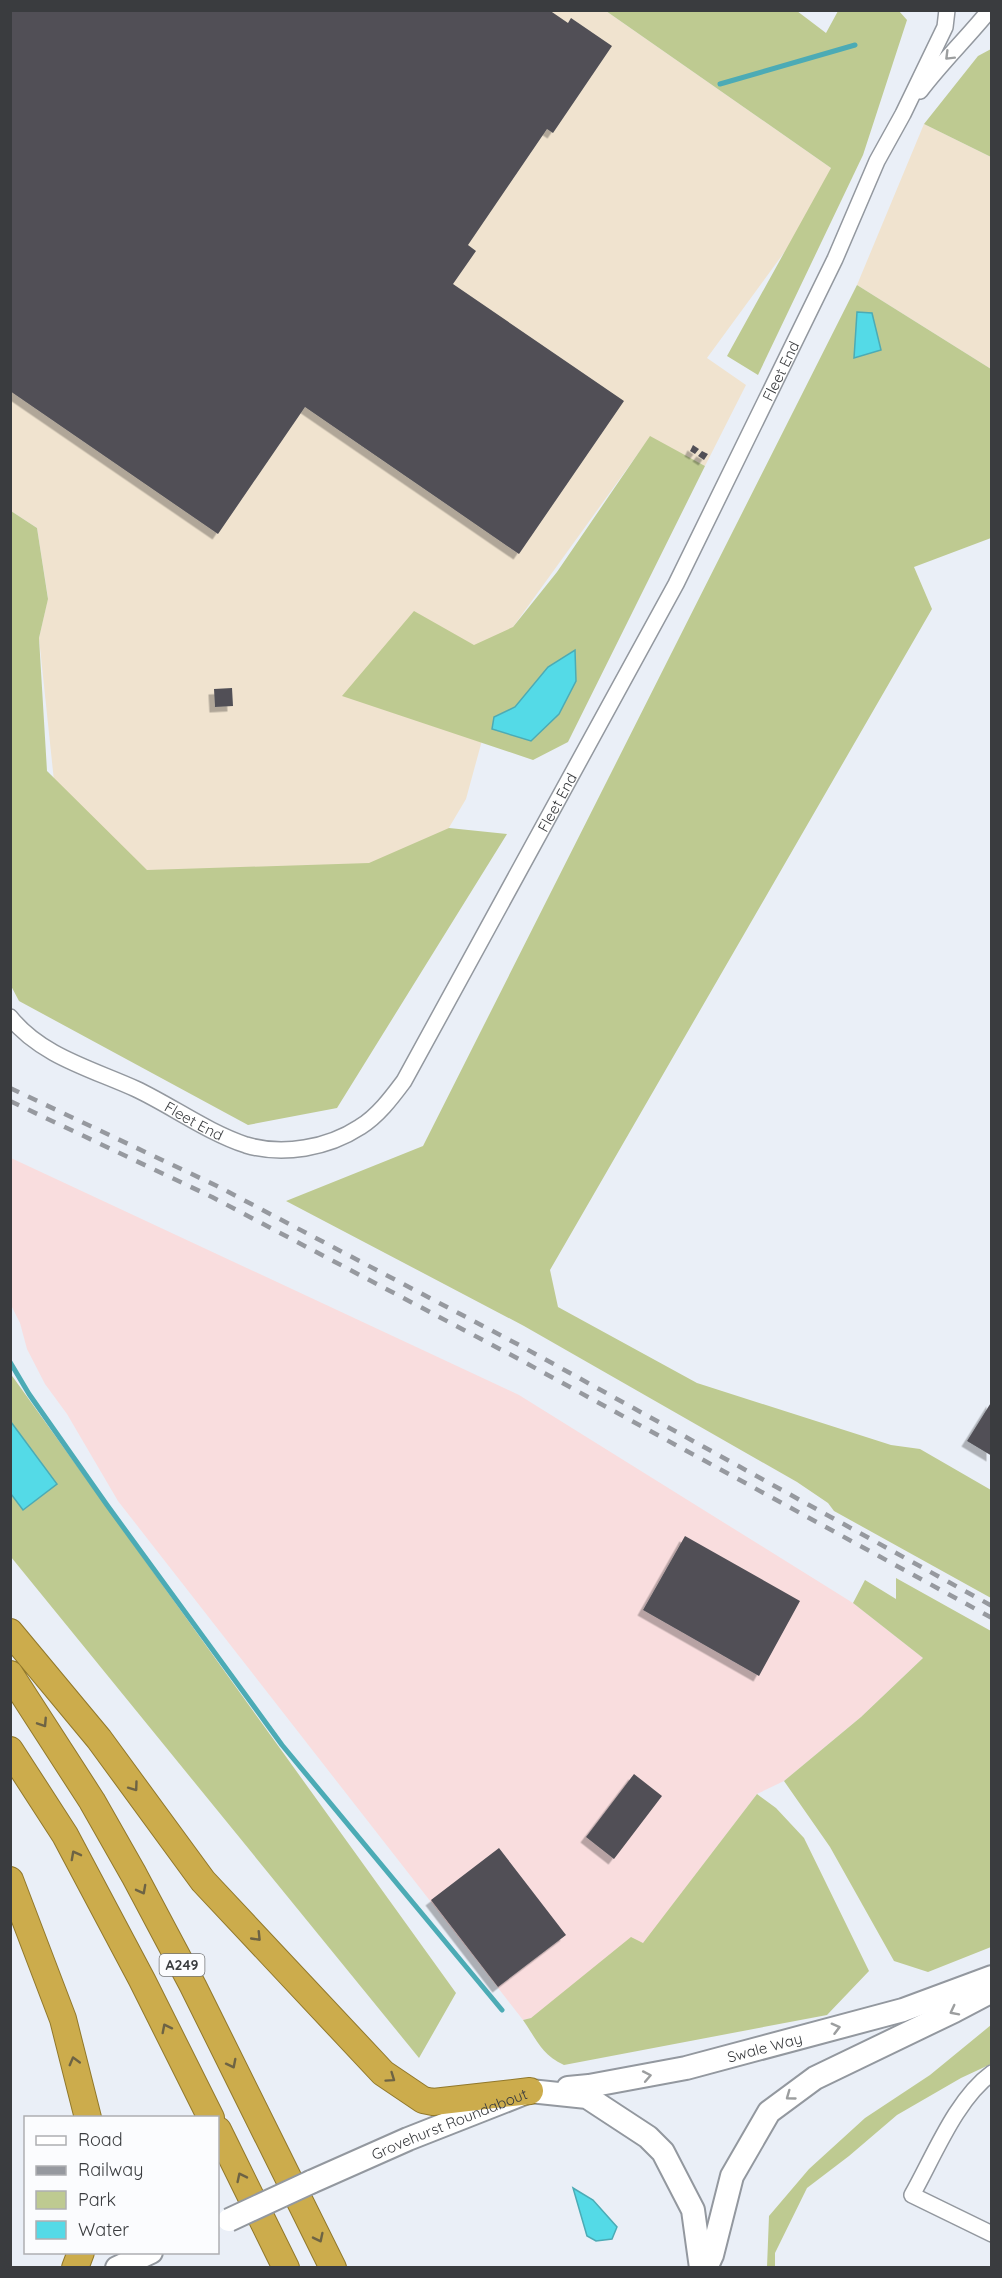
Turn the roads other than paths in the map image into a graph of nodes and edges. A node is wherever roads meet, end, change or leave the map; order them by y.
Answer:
1 (947, 10) edge
2 (986, 11) edge
3 (903, 114) junction
4 (10, 1017) edge
5 (10, 1632) edge
6 (10, 1674) edge
7 (10, 1750) edge
8 (10, 1880) edge
9 (992, 1977) edge
10 (992, 1991) edge
11 (992, 2073) edge
12 (530, 2091) junction
13 (87, 2116) edge
14 (210, 2116) edge
15 (219, 2132) edge
16 (223, 2223) edge
17 (992, 2234) edge
18 (81, 2254) edge
19 (149, 2254) edge
20 (75, 2268) edge
21 (117, 2268) edge
22 (286, 2268) edge
23 (333, 2268) edge
24 (703, 2268) edge

1 - 3 street, Fleet End
2 -> 3 street, Fleet End
3 - 4 street, Fleet End
5 -> 12 highway
6 -> 23 highway, A249
14 -> 7 highway, A249
13 -> 8 highway
12 -> 9 main road, Swale Way
10 -> 24 main road
11 - 17 street
12 - 16 main road, Grovehurst Roundabout, bridge
12 - 24 main road, Grovehurst Roundabout
22 -> 15 highway
18 - 20 highway
19 - 21 main road

